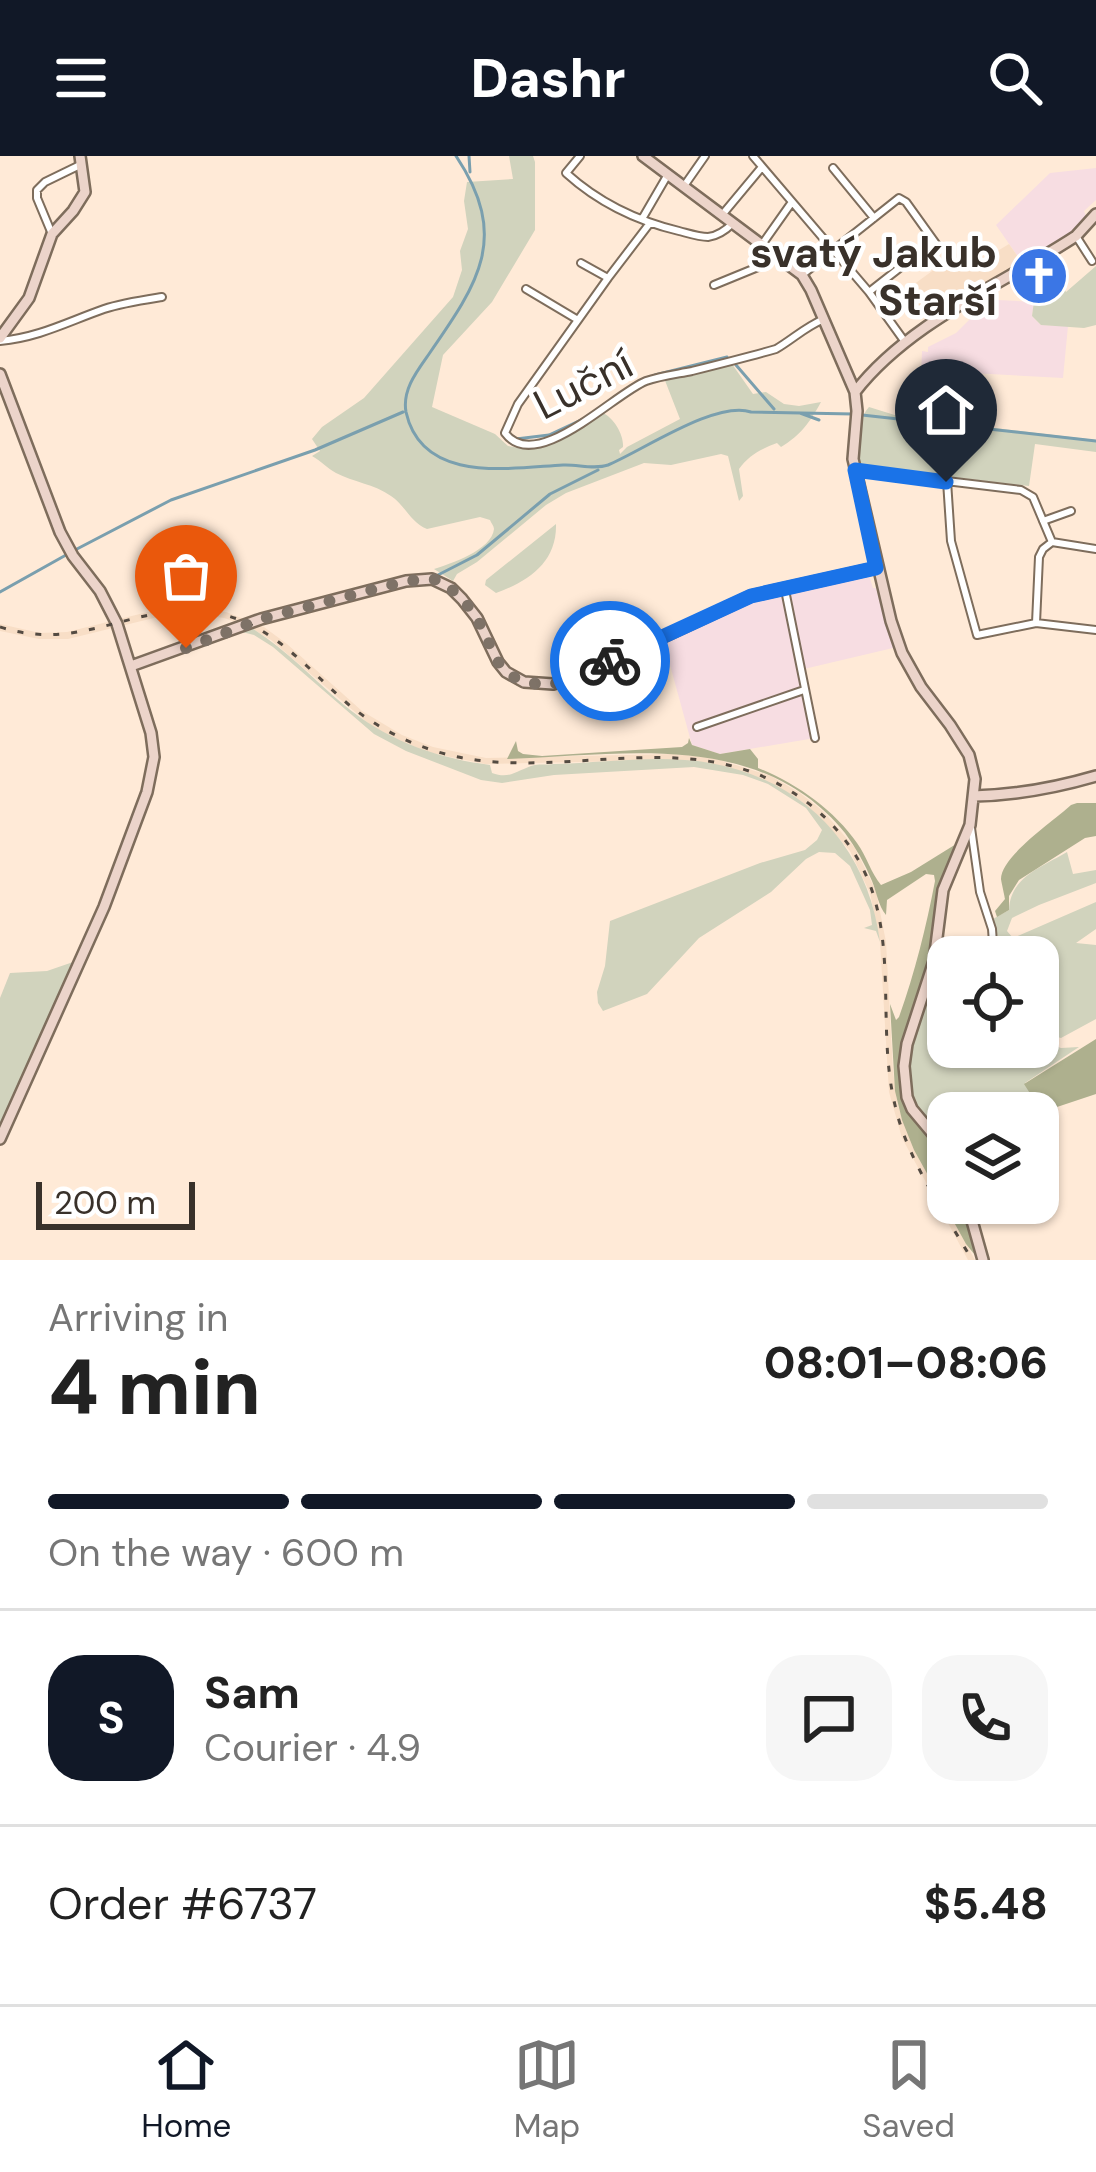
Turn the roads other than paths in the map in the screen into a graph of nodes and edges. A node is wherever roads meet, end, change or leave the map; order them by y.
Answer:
1 (580, 156) edge
2 (643, 156) edge
3 (705, 156) edge
4 (753, 156) edge
5 (81, 160) edge
6 (763, 166) junction
7 (833, 168) dead end
8 (668, 175) junction
9 (683, 186) junction
10 (792, 202) junction
11 (1096, 214) edge
12 (722, 215) junction
13 (874, 218) junction
14 (646, 221) junction
15 (733, 224) junction
16 (52, 234) junction
17 (1076, 236) junction
18 (767, 248) junction
19 (832, 250) junction
20 (1092, 261) dead end
21 (581, 263) dead end
22 (802, 274) junction
23 (608, 278) junction
24 (714, 286) dead end
25 (526, 289) dead end
26 (869, 292) junction
27 (162, 297) dead end
28 (824, 319) junction
29 (578, 320) junction
30 (0, 340) edge
31 (905, 342) junction
32 (880, 364) junction
33 (846, 373) junction
34 (0, 374) edge
35 (855, 392) junction
36 (855, 470) junction
37 (946, 482) junction
38 (1071, 511) dead end
39 (1042, 521) junction
40 (1052, 542) junction
41 (1096, 549) edge
42 (876, 568) junction
43 (785, 590) junction
44 (1036, 623) junction
45 (1096, 630) edge
46 (131, 666) junction
47 (804, 690) junction
48 (697, 727) dead end
49 (814, 738) dead end
50 (1096, 776) edge
51 (974, 796) junction
52 (970, 825) junction
53 (992, 936) edge
54 (927, 1127) edge
55 (0, 1139) edge
56 (973, 1224) edge
57 (983, 1260) edge

1 - 14 street
2 - 8 street
3 - 9 street
4 - 6 street
5 - 16 street
5 - 16 street
6 - 10 street
6 - 12 street
7 - 13 street
8 - 9 street
8 - 14 street
9 - 12 street
10 - 18 street
10 - 19 street
11 - 17 street
12 - 15 street
13 - 19 street
13 - 26 street
14 - 15 street
14 - 23 street
15 - 18 street
16 - 30 street
17 - 20 street
17 - 31 street
18 - 22 street
18 - 24 street
19 - 22 street
19 - 26 street
21 - 23 street
22 - 28 street
23 - 29 street
25 - 29 street
26 - 31 street
27 - 30 street
28 - 29 street, Luční
28 - 33 street
31 - 32 street
32 - 33 street
32 - 35 street
33 - 35 street
34 - 46 street
35 - 36 street
36 - 37 street
36 - 42 street
37 - 39 street
37 - 44 street
38 - 39 street
39 - 40 street
40 - 41 street
40 - 44 street
42 - 43 street
42 - 51 street
43 - 46 street
43 - 47 street
44 - 45 street
46 - 55 street
47 - 48 street
47 - 49 street
50 - 51 street
51 - 52 street
52 - 53 street
52 - 54 street
56 - 57 street

